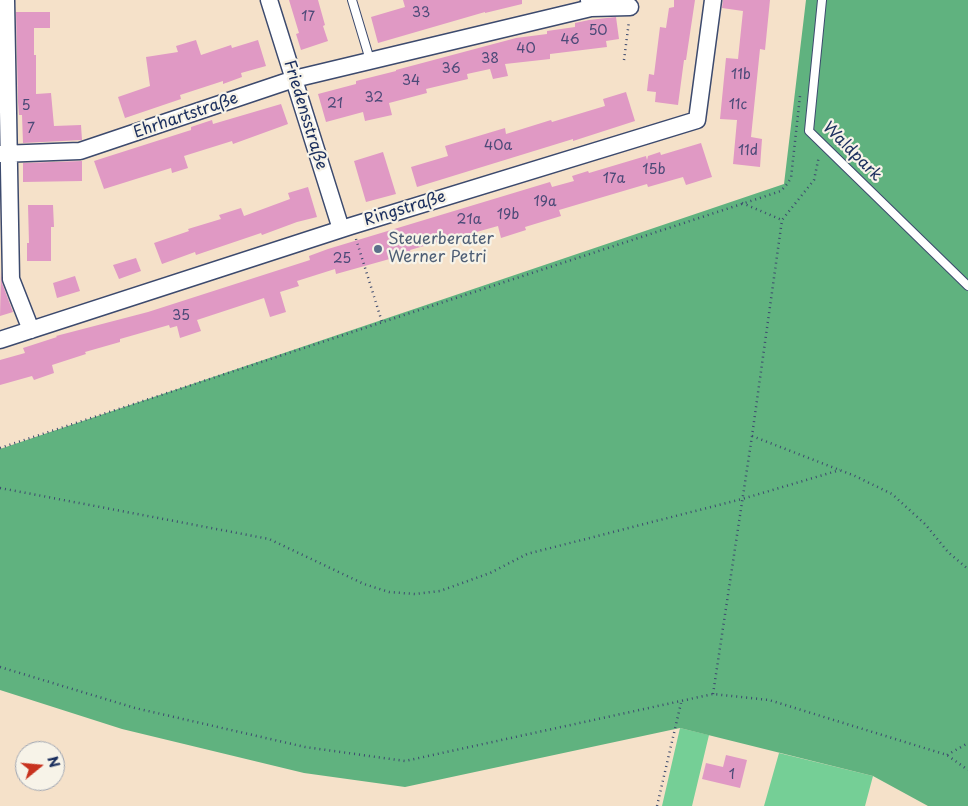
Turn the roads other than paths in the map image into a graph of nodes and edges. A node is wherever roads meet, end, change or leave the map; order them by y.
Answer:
1 (6, 0) edge
2 (269, 0) edge
3 (352, 0) edge
4 (713, 0) edge
5 (822, 0) edge
6 (590, 4) edge
7 (630, 7) road end
8 (370, 60) junction
9 (294, 79) junction
10 (5, 154) edge
11 (346, 228) junction
12 (968, 286) edge
13 (30, 330) junction
14 (0, 340) edge

1 - 10 street
2 - 9 street, Friedensstraße
3 - 8 lane
4 - 11 street, Ringstraße
5 - 12 lane, Waldpark
6 - 7 street, Ehrhartstraße
6 - 8 street, Ehrhartstraße
8 - 9 street, Ehrhartstraße
9 - 10 street, Ehrhartstraße
9 - 11 street, Friedensstraße
10 - 13 street
11 - 13 street, Ringstraße
13 - 14 street, Ringstraße

